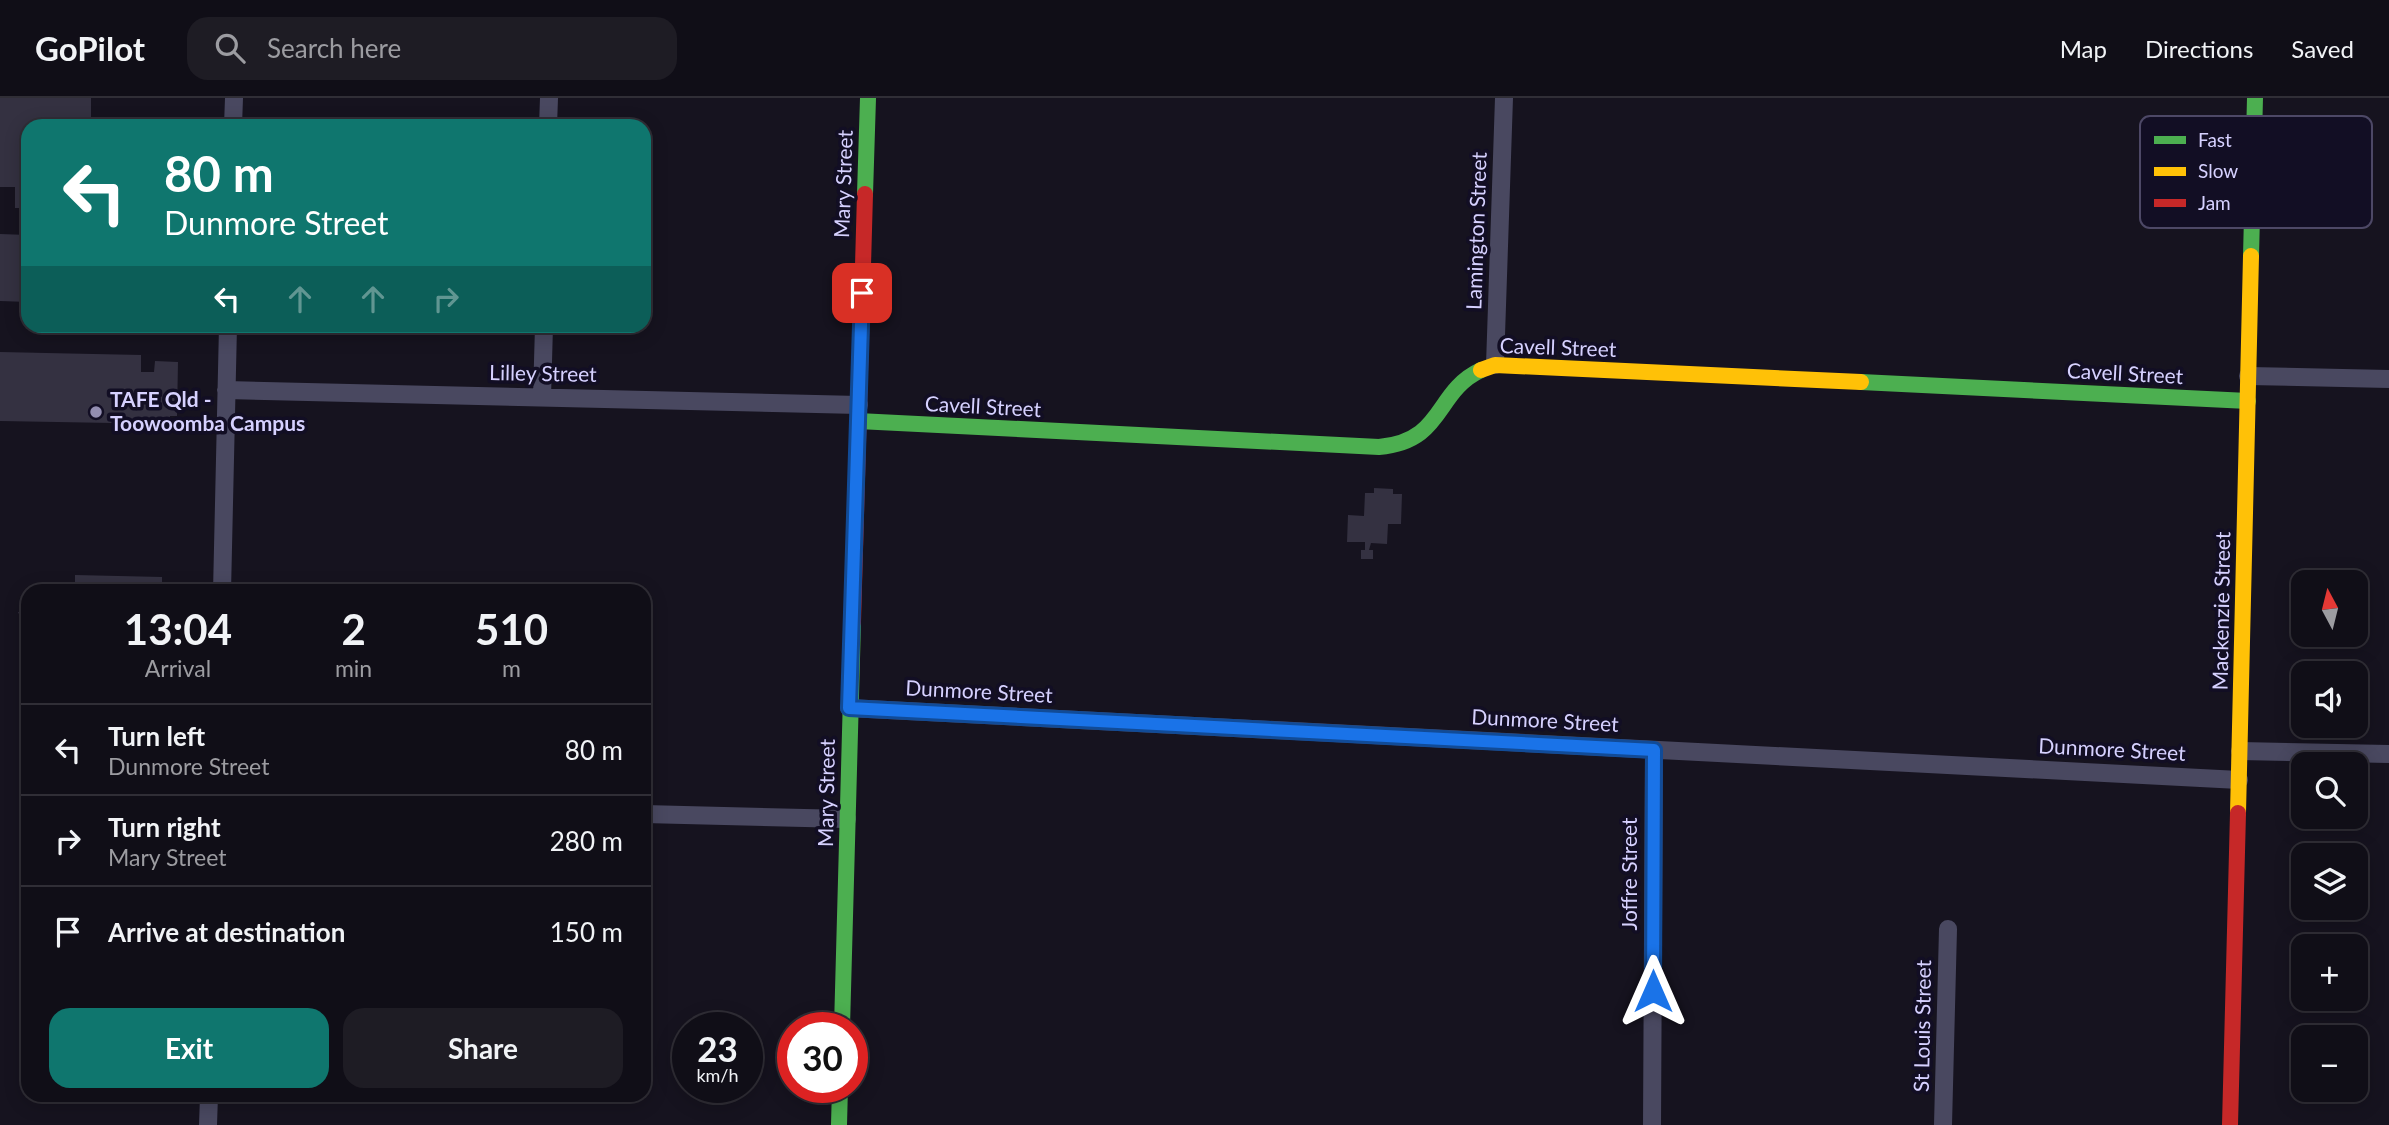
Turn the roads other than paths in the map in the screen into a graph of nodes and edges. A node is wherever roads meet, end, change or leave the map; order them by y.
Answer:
1 (234, 98) edge
2 (549, 98) edge
3 (867, 98) edge
4 (1504, 98) edge
5 (2255, 98) edge
6 (2255, 116) edge
7 (233, 119) edge
8 (548, 119) edge
9 (2252, 228) edge
10 (228, 333) edge
11 (544, 333) edge
12 (1495, 365) junction
13 (2248, 376) junction
14 (2389, 379) edge
15 (226, 390) junction
16 (542, 397) junction
17 (2248, 401) junction
18 (858, 413) junction
19 (222, 584) edge
20 (849, 708) junction
21 (1654, 750) junction
22 (2240, 751) junction
23 (2389, 754) edge
24 (2239, 780) junction
25 (651, 814) edge
26 (848, 819) junction
27 (1948, 929) dead end
28 (842, 1012) edge
29 (209, 1102) edge
30 (840, 1103) edge
31 (208, 1125) edge
32 (839, 1125) edge
33 (1652, 1125) edge
34 (1943, 1125) edge
35 (2231, 1125) edge

1 - 7 street
2 - 8 street
3 - 18 street, Mary Street
4 - 12 street, Lamington Street
5 - 6 street, Mackenzie Street
9 - 13 street, Mackenzie Street
10 - 15 street
11 - 16 street
12 - 17 street, Cavell Street
12 - 18 street, Cavell Street
13 - 14 street
13 - 17 street, Mackenzie Street
15 - 16 street, Lilley Street
15 - 19 street
16 - 18 street, Lilley Street
17 - 22 street, Mackenzie Street
18 - 20 street, Mary Street
20 - 21 street, Dunmore Street
20 - 26 street, Mary Street
21 - 24 street, Dunmore Street
21 - 33 street, Joffre Street
22 - 23 street
22 - 24 street, Mackenzie Street
24 - 35 street, Mackenzie Street
25 - 26 street
26 - 28 street, Mary Street
27 - 34 street, St Louis Street
29 - 31 street
30 - 32 street

